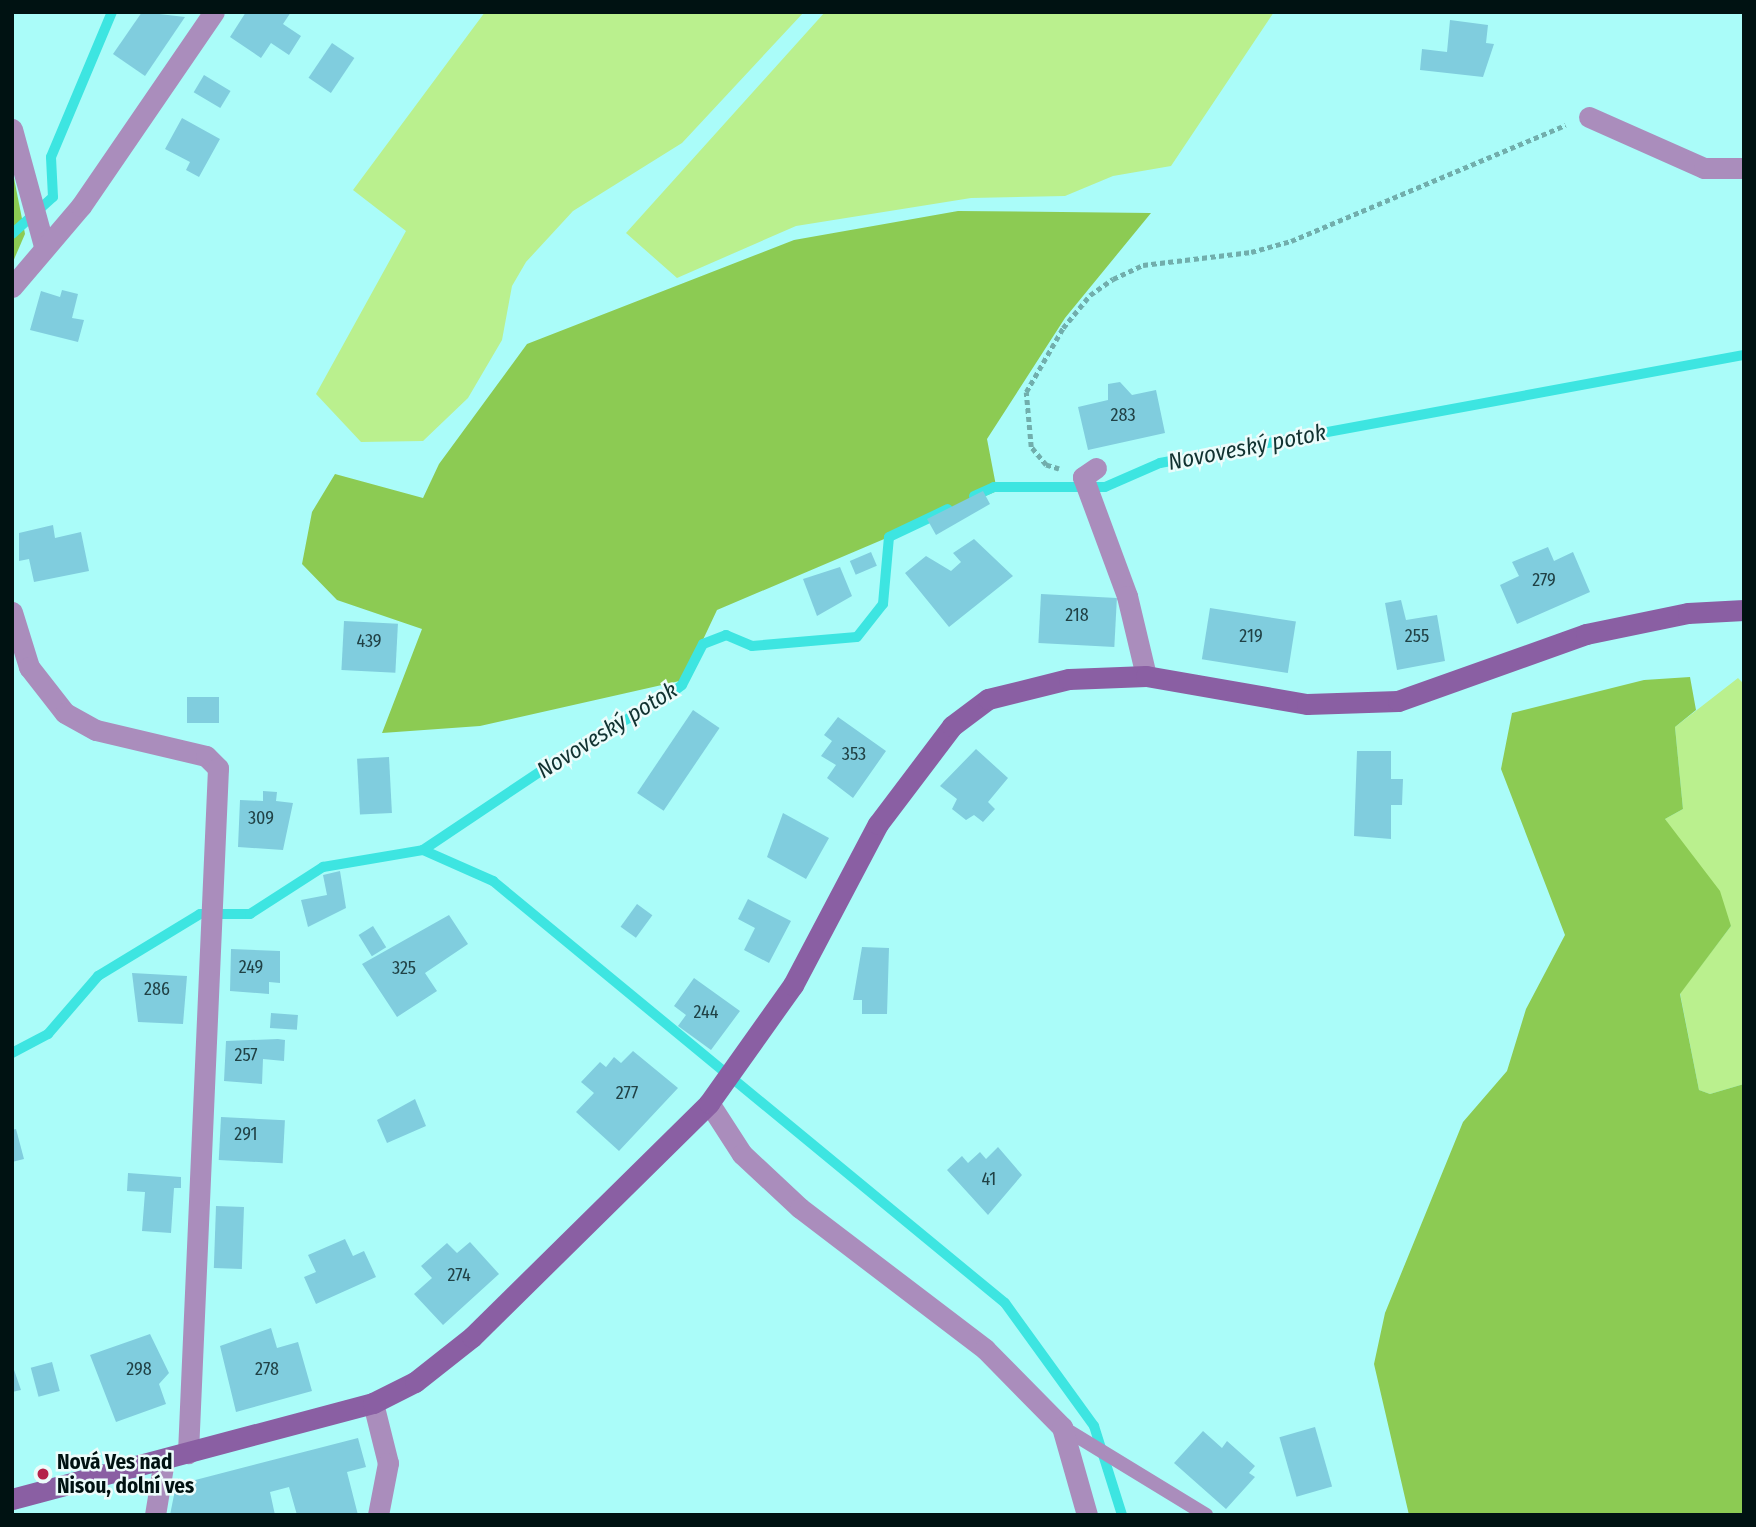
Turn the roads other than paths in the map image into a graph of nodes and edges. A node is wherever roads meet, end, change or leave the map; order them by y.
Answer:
1 (214, 12) edge
2 (1589, 117) road end
3 (12, 129) edge
4 (1744, 169) edge
5 (44, 246) junction
6 (12, 287) edge
7 (1090, 473) road end
8 (1744, 610) edge
9 (12, 612) edge
10 (1146, 676) junction
11 (709, 1103) junction
12 (373, 1404) junction
13 (1062, 1427) junction
14 (188, 1453) junction
15 (164, 1460) junction
16 (12, 1499) edge
17 (155, 1515) edge
18 (378, 1515) edge
19 (1087, 1515) edge
20 (1206, 1515) edge

1 - 5 street
2 - 4 street
3 - 5 street
5 - 6 street
7 - 10 street
8 - 10 street
9 - 14 street
10 - 11 street
11 - 12 street
11 - 13 street
12 - 14 street
12 - 18 street
13 - 19 street
13 - 20 lane
14 - 15 street
15 - 16 street
15 - 17 street

